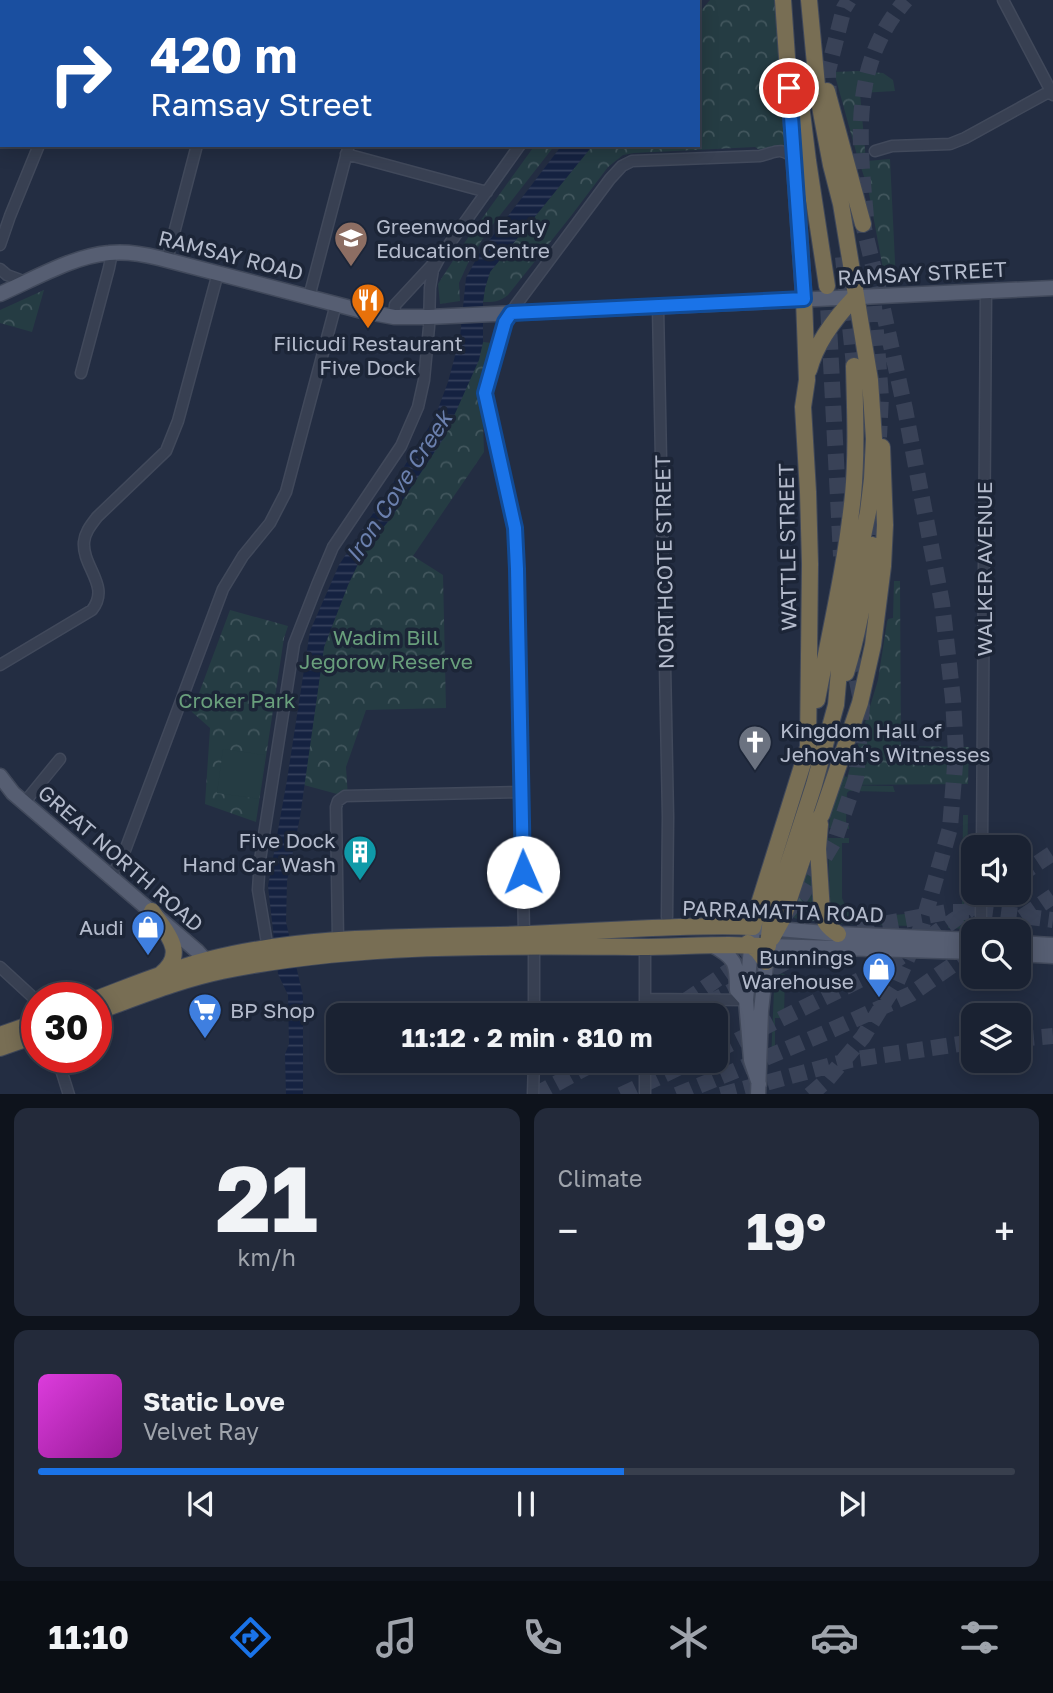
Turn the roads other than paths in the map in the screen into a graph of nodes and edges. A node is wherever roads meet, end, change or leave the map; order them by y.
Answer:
1 (783, 0) edge
2 (792, 0) edge
3 (809, 0) edge
4 (1003, 0) edge
5 (811, 27) junction
6 (1053, 93) edge
7 (38, 147) edge
8 (196, 147) edge
9 (519, 147) edge
10 (348, 150) edge
11 (875, 151) dead end
12 (795, 159) junction
13 (487, 192) junction
14 (863, 224) tunnel mouth
15 (0, 246) edge
16 (112, 253) junction
17 (440, 257) junction
18 (167, 260) junction
19 (0, 269) edge
20 (218, 273) junction
21 (26, 282) junction
22 (827, 286) tunnel mouth
23 (1053, 288) edge
24 (986, 291) junction
25 (0, 294) edge
26 (309, 297) junction
27 (856, 297) junction
28 (804, 299) junction
29 (336, 304) junction
30 (658, 307) junction
31 (511, 313) junction
32 (458, 316) joint
33 (394, 317) junction
34 (429, 317) junction
35 (854, 366) tunnel mouth
36 (81, 373) dead end
37 (807, 380) junction
38 (872, 391) junction
39 (873, 535) tunnel mouth
40 (0, 665) edge
41 (836, 705) junction
42 (808, 747) junction
43 (60, 759) dead end
44 (0, 776) edge
45 (521, 792) junction
46 (24, 803) junction
47 (822, 814) junction
48 (982, 835) edge
49 (110, 877) junction
50 (152, 911) junction
51 (667, 917) dead end
52 (774, 929) junction
53 (838, 934) junction
54 (961, 939) edge
55 (338, 940) junction
56 (529, 940) junction
57 (752, 944) junction
58 (1031, 944) edge
59 (712, 945) junction
60 (1053, 945) edge
61 (645, 947) junction
62 (312, 950) junction
63 (961, 952) edge
64 (274, 953) junction
65 (1031, 955) edge
66 (1053, 956) edge
67 (0, 967) edge
68 (208, 967) junction
69 (159, 975) junction
70 (21, 986) edge
71 (112, 993) edge
72 (645, 999) junction
73 (746, 1000) junction
74 (533, 1003) edge
75 (645, 1003) edge
76 (112, 1006) edge
77 (21, 1028) edge
78 (0, 1035) edge
79 (21, 1041) edge
80 (0, 1048) edge
81 (62, 1073) edge
82 (534, 1073) edge
83 (645, 1073) edge
84 (758, 1089) edge
85 (69, 1094) edge
86 (533, 1094) edge
87 (645, 1094) edge

1 - 12 highway, WATTLE STREET
2 - 22 highway
3 - 5 highway
4 - 6 street
5 - 14 highway
5 - 27 highway
6 - 11 street
7 - 15 street
8 - 18 street
9 - 13 street
10 - 13 street
10 - 26 street
12 - 28 highway, WATTLE STREET
12 - 31 street
13 - 17 street
16 - 18 main road, RAMSAY ROAD
16 - 21 main road, RAMSAY ROAD
16 - 36 street
17 - 33 street
17 - 34 street
18 - 20 main road, RAMSAY ROAD
19 - 21 street
20 - 26 main road, RAMSAY ROAD
20 - 40 street
21 - 25 main road, RAMSAY ROAD
23 - 24 main road, RAMSAY STREET
24 - 27 main road, RAMSAY STREET
24 - 48 street, WALKER AVENUE
26 - 29 main road, RAMSAY ROAD
27 - 28 main road, RAMSAY STREET
27 - 37 highway
27 - 38 highway
28 - 30 main road, RAMSAY STREET
28 - 37 highway, WATTLE STREET
29 - 33 main road, RAMSAY ROAD
29 - 49 street
30 - 31 main road, RAMSAY STREET
30 - 51 street, NORTHCOTE STREET
31 - 32 main road, RAMSAY STREET
31 - 45 street
32 - 34 main road, RAMSAY ROAD
33 - 34 main road, RAMSAY ROAD
34 - 64 street
35 - 42 highway
37 - 42 highway, WATTLE STREET
38 - 41 highway
38 - 47 highway
39 - 41 highway
41 - 52 highway
42 - 57 highway, WATTLE STREET
43 - 46 street
44 - 46 main road, GREAT NORTH ROAD
45 - 55 street
45 - 56 street
46 - 49 main road, GREAT NORTH ROAD
47 - 52 highway
47 - 53 highway
49 - 50 main road, GREAT NORTH ROAD
50 - 68 main road, GREAT NORTH ROAD
50 - 69 highway
52 - 53 main road, PARRAMATTA ROAD
52 - 57 highway
53 - 54 main road, PARRAMATTA ROAD
55 - 56 highway, PARRAMATTA ROAD
55 - 62 highway, PARRAMATTA ROAD
56 - 57 highway, PARRAMATTA ROAD
56 - 61 highway, PARRAMATTA ROAD
56 - 62 highway, PARRAMATTA ROAD
56 - 74 street
57 - 59 highway, PARRAMATTA ROAD
57 - 63 main road, PARRAMATTA ROAD
57 - 73 main road
57 - 84 main road
58 - 60 main road
59 - 61 highway, PARRAMATTA ROAD
59 - 73 main road
61 - 72 street
62 - 64 highway, PARRAMATTA ROAD
64 - 68 highway, PARRAMATTA ROAD
65 - 66 main road
67 - 70 street
68 - 69 highway, PARRAMATTA ROAD
68 - 76 highway, PARRAMATTA ROAD
69 - 71 highway, PARRAMATTA ROAD
72 - 73 street
72 - 75 street
73 - 84 main road
77 - 78 highway
79 - 80 highway
81 - 85 street
82 - 86 street
83 - 87 street

